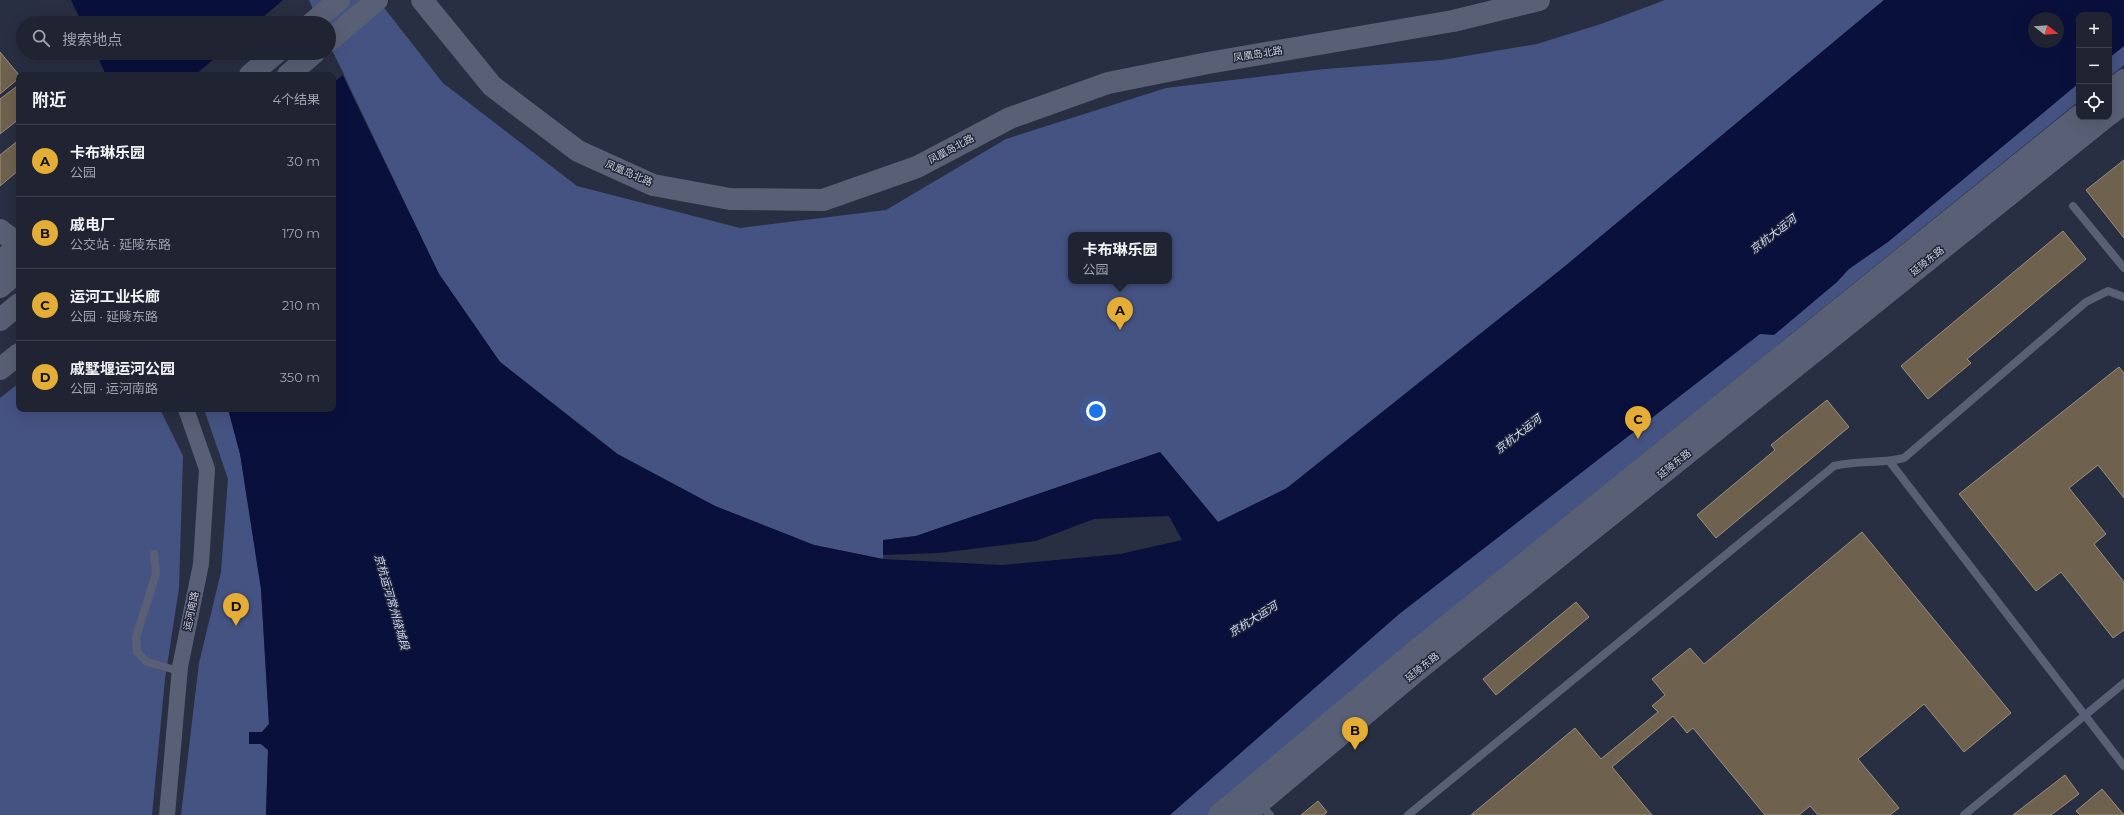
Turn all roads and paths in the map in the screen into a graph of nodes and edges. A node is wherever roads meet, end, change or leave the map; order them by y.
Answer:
1 (339, 0) edge
2 (377, 0) edge
3 (422, 0) edge
4 (1539, 0) edge
5 (320, 16) edge
6 (336, 35) edge
7 (268, 60) edge
8 (306, 60) edge
9 (254, 72) edge
10 (292, 72) edge
11 (2124, 80) edge
12 (2112, 90) edge
13 (2124, 103) edge
14 (2112, 113) edge
15 (2076, 118) edge
16 (2102, 120) edge
17 (2074, 206) dead end
18 (0, 230) edge
19 (16, 243) edge
20 (16, 248) edge
21 (0, 262) edge
22 (2124, 268) edge
23 (16, 274) edge
24 (0, 287) edge
25 (2124, 297) edge
26 (16, 307) edge
27 (0, 320) edge
28 (16, 356) edge
29 (0, 369) edge
30 (187, 412) edge
31 (1890, 462) junction
32 (154, 554) dead end
33 (179, 671) junction
34 (2124, 683) edge
35 (2084, 715) junction
36 (2124, 766) edge
37 (1258, 811) edge
38 (167, 815) edge
39 (1219, 815) edge
40 (1408, 815) edge
41 (1964, 815) edge

1 - 5 main road
2 - 6 main road
3 - 4 main road, 凤凰岛北路
7 - 9 main road
8 - 10 main road
11 - 12 main road
13 - 14 main road
15 - 39 main road, 延陵东路
16 - 37 main road, 延陵东路
17 - 22 lane
18 - 19 main road
20 - 21 main road
23 - 24 main road
25 - 31 lane
26 - 27 main road
28 - 29 main road
30 - 33 street, 运河南路
31 - 35 lane
31 - 40 lane
32 - 33 lane
33 - 38 street, 运河南路
34 - 35 lane
35 - 36 lane
35 - 41 lane

